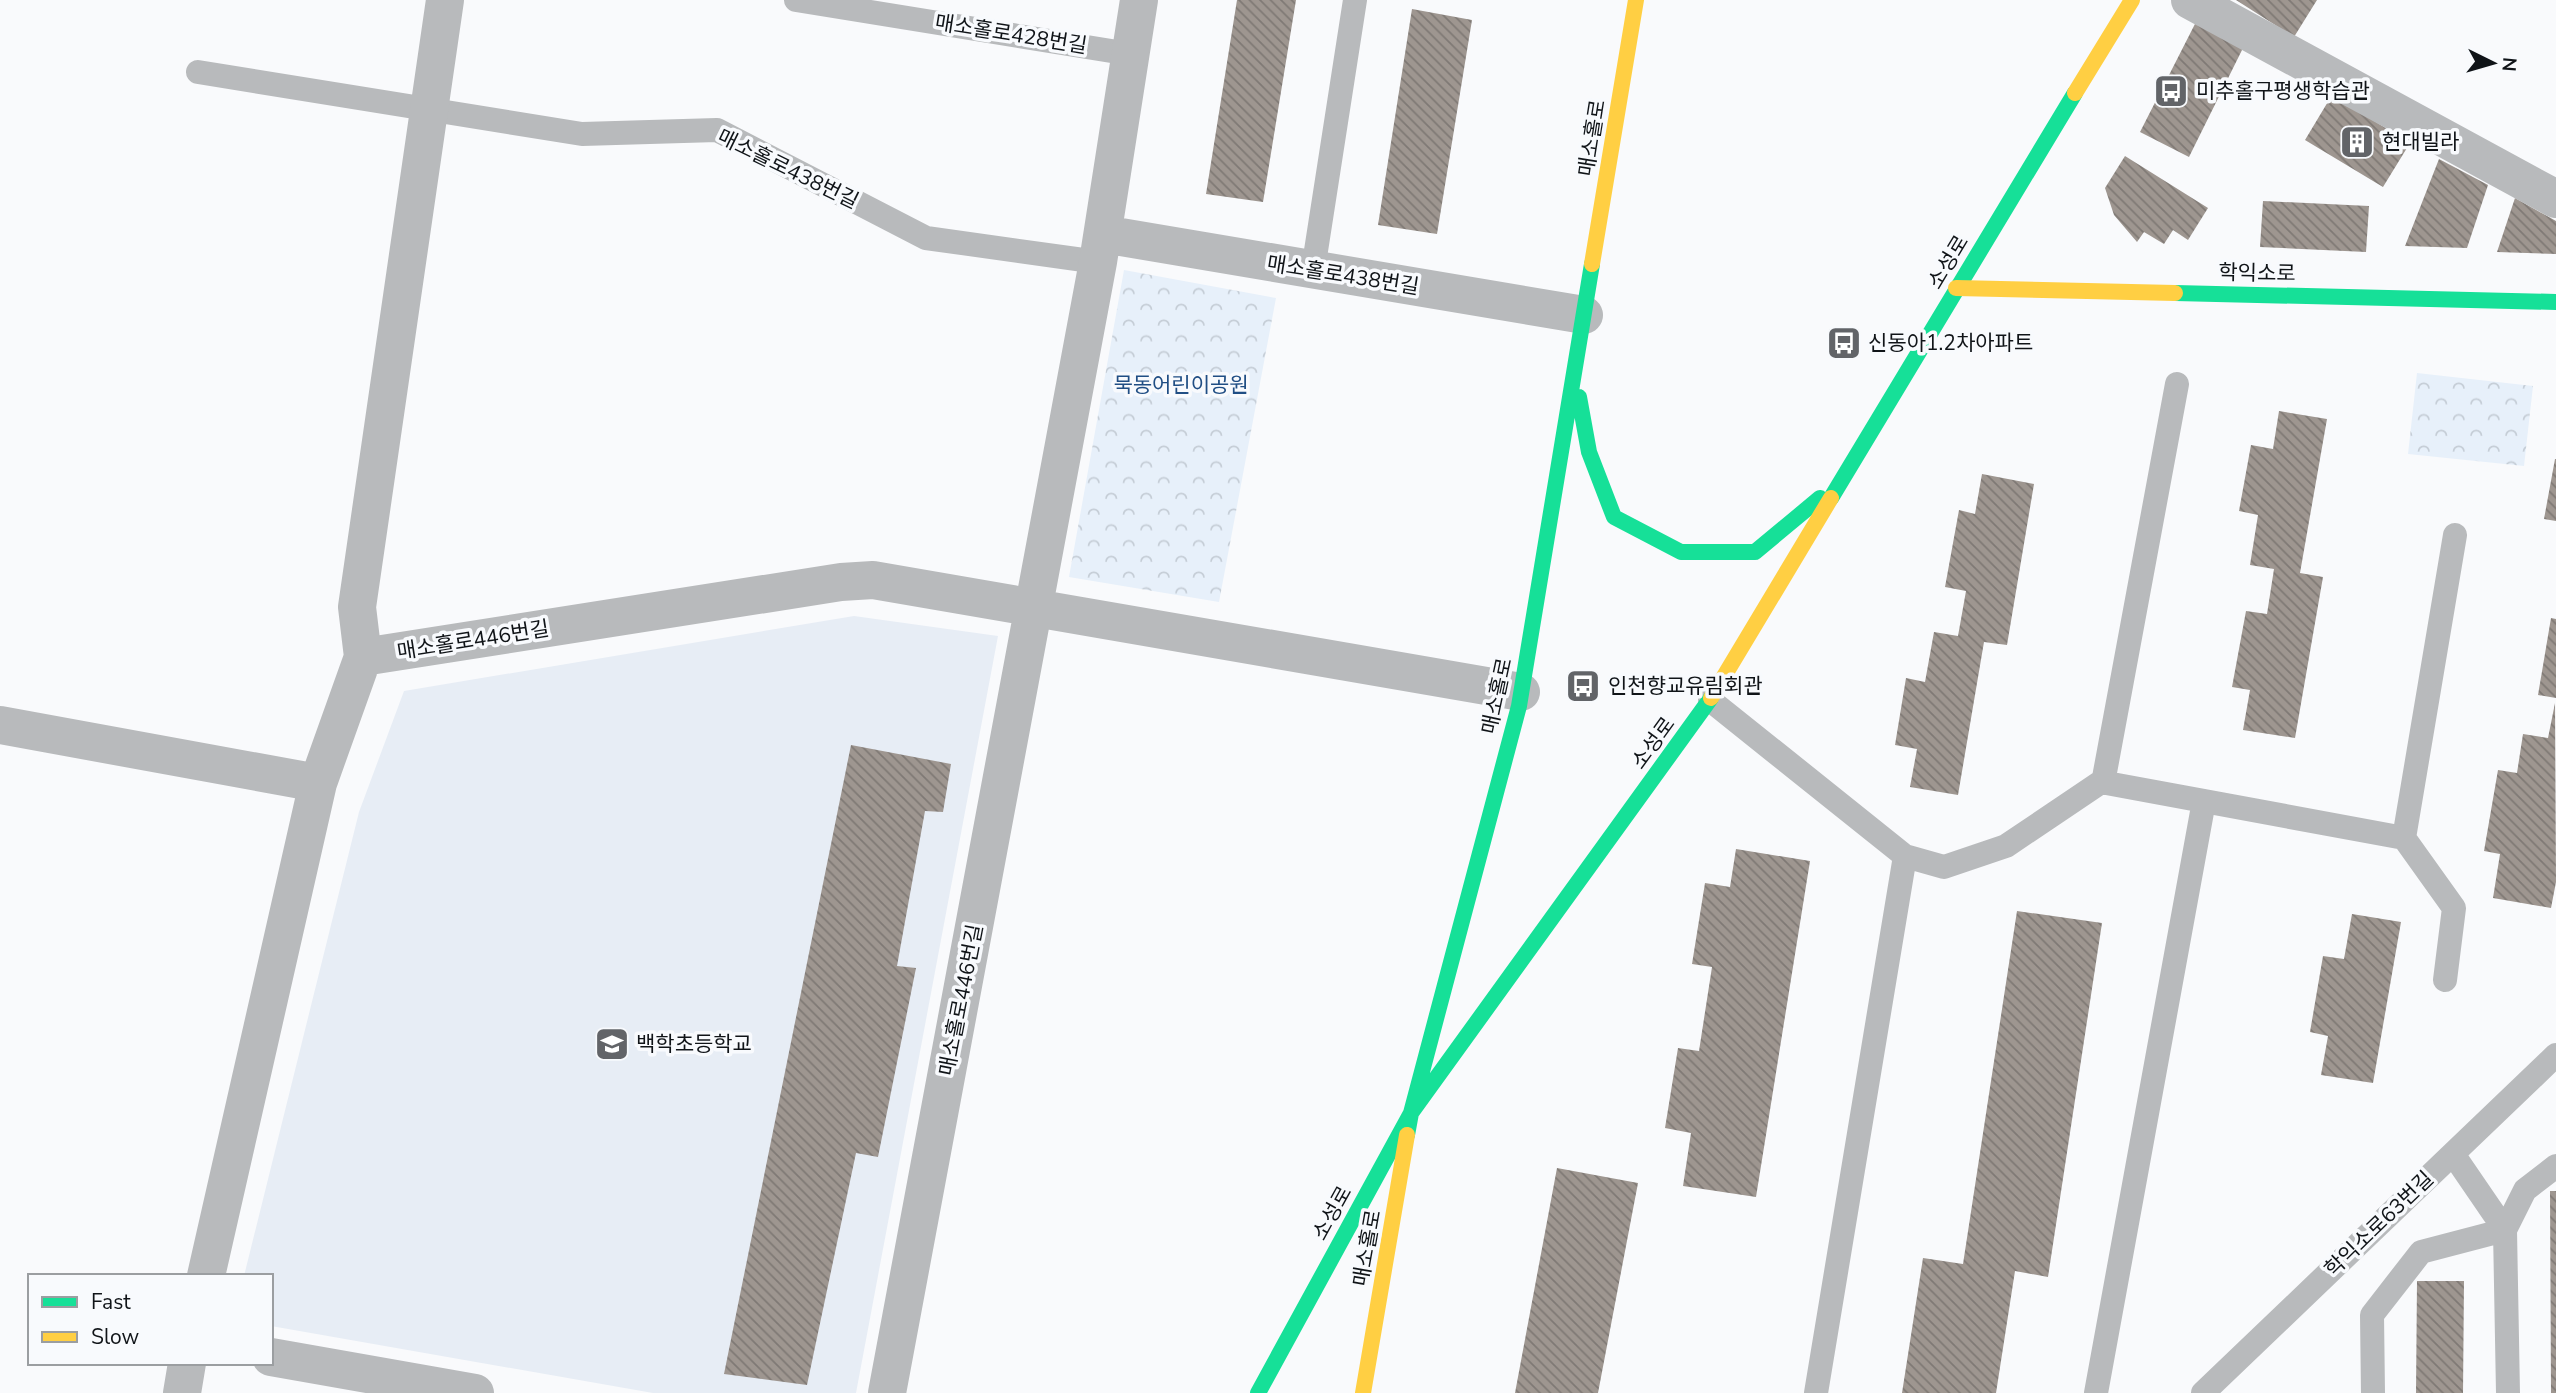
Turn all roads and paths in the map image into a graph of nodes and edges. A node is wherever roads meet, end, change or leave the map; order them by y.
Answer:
1 (445, 0) edge
2 (796, 0) edge
3 (1139, 0) edge
4 (1355, 0) edge
5 (1636, 0) edge
6 (2132, 0) edge
7 (2189, 0) edge
8 (1130, 54) junction
9 (198, 72) dead end
10 (429, 109) junction
11 (2556, 199) edge
12 (1101, 248) junction
13 (1313, 270) junction
14 (1956, 288) junction
15 (2556, 302) edge
16 (1584, 315) junction
17 (1574, 373) junction
18 (2176, 384) dead end
19 (1843, 479) junction
20 (2455, 535) dead end
21 (1034, 607) junction
22 (363, 657) junction
23 (1521, 692) junction
24 (1710, 700) junction
25 (0, 725) edge
26 (318, 783) junction
27 (2103, 783) junction
28 (2204, 801) junction
29 (2404, 838) junction
30 (1905, 856) junction
31 (2445, 980) dead end
32 (2556, 1055) edge
33 (1411, 1113) junction
34 (2453, 1154) junction
35 (2556, 1166) edge
36 (2505, 1230) junction
37 (206, 1274) edge
38 (273, 1357) edge
39 (187, 1365) edge
40 (182, 1393) edge
41 (475, 1393) edge
42 (887, 1393) edge
43 (1258, 1393) edge
44 (1363, 1393) edge
45 (1816, 1393) edge
46 (2096, 1393) edge
47 (2203, 1393) edge
48 (2373, 1393) edge
49 (2508, 1393) edge

1 - 10 street
2 - 8 lane, 매소홀로428번길
3 - 8 street
4 - 13 lane
5 - 16 main road, 매소홀로
6 - 14 main road, 소성로
7 - 11 street
8 - 12 street
9 - 10 lane, 매소홀로438번길
10 - 12 lane, 매소홀로438번길
10 - 22 street
12 - 13 street, 매소홀로438번길
12 - 21 street
13 - 16 street, 매소홀로438번길
14 - 15 main road, 학익소로
14 - 19 main road, 소성로
16 - 17 main road, 매소홀로
17 - 19 main road
17 - 23 main road, 매소홀로
18 - 27 lane
19 - 24 main road, 소성로
20 - 29 lane
21 - 22 street, 매소홀로446번길
21 - 23 street, 매소홀로446번길
21 - 42 street, 매소홀로446번길
22 - 26 street
23 - 33 main road, 매소홀로
24 - 30 lane
24 - 33 main road, 소성로
25 - 26 street
26 - 37 street
27 - 28 lane
27 - 30 lane
28 - 29 lane
28 - 46 lane
29 - 31 lane
30 - 45 lane
32 - 34 lane, 학익소로63번길
33 - 43 main road, 소성로
33 - 44 main road, 매소홀로
34 - 36 lane
34 - 47 lane, 학익소로63번길
35 - 36 lane
36 - 48 lane
36 - 49 lane
38 - 41 street
39 - 40 street

